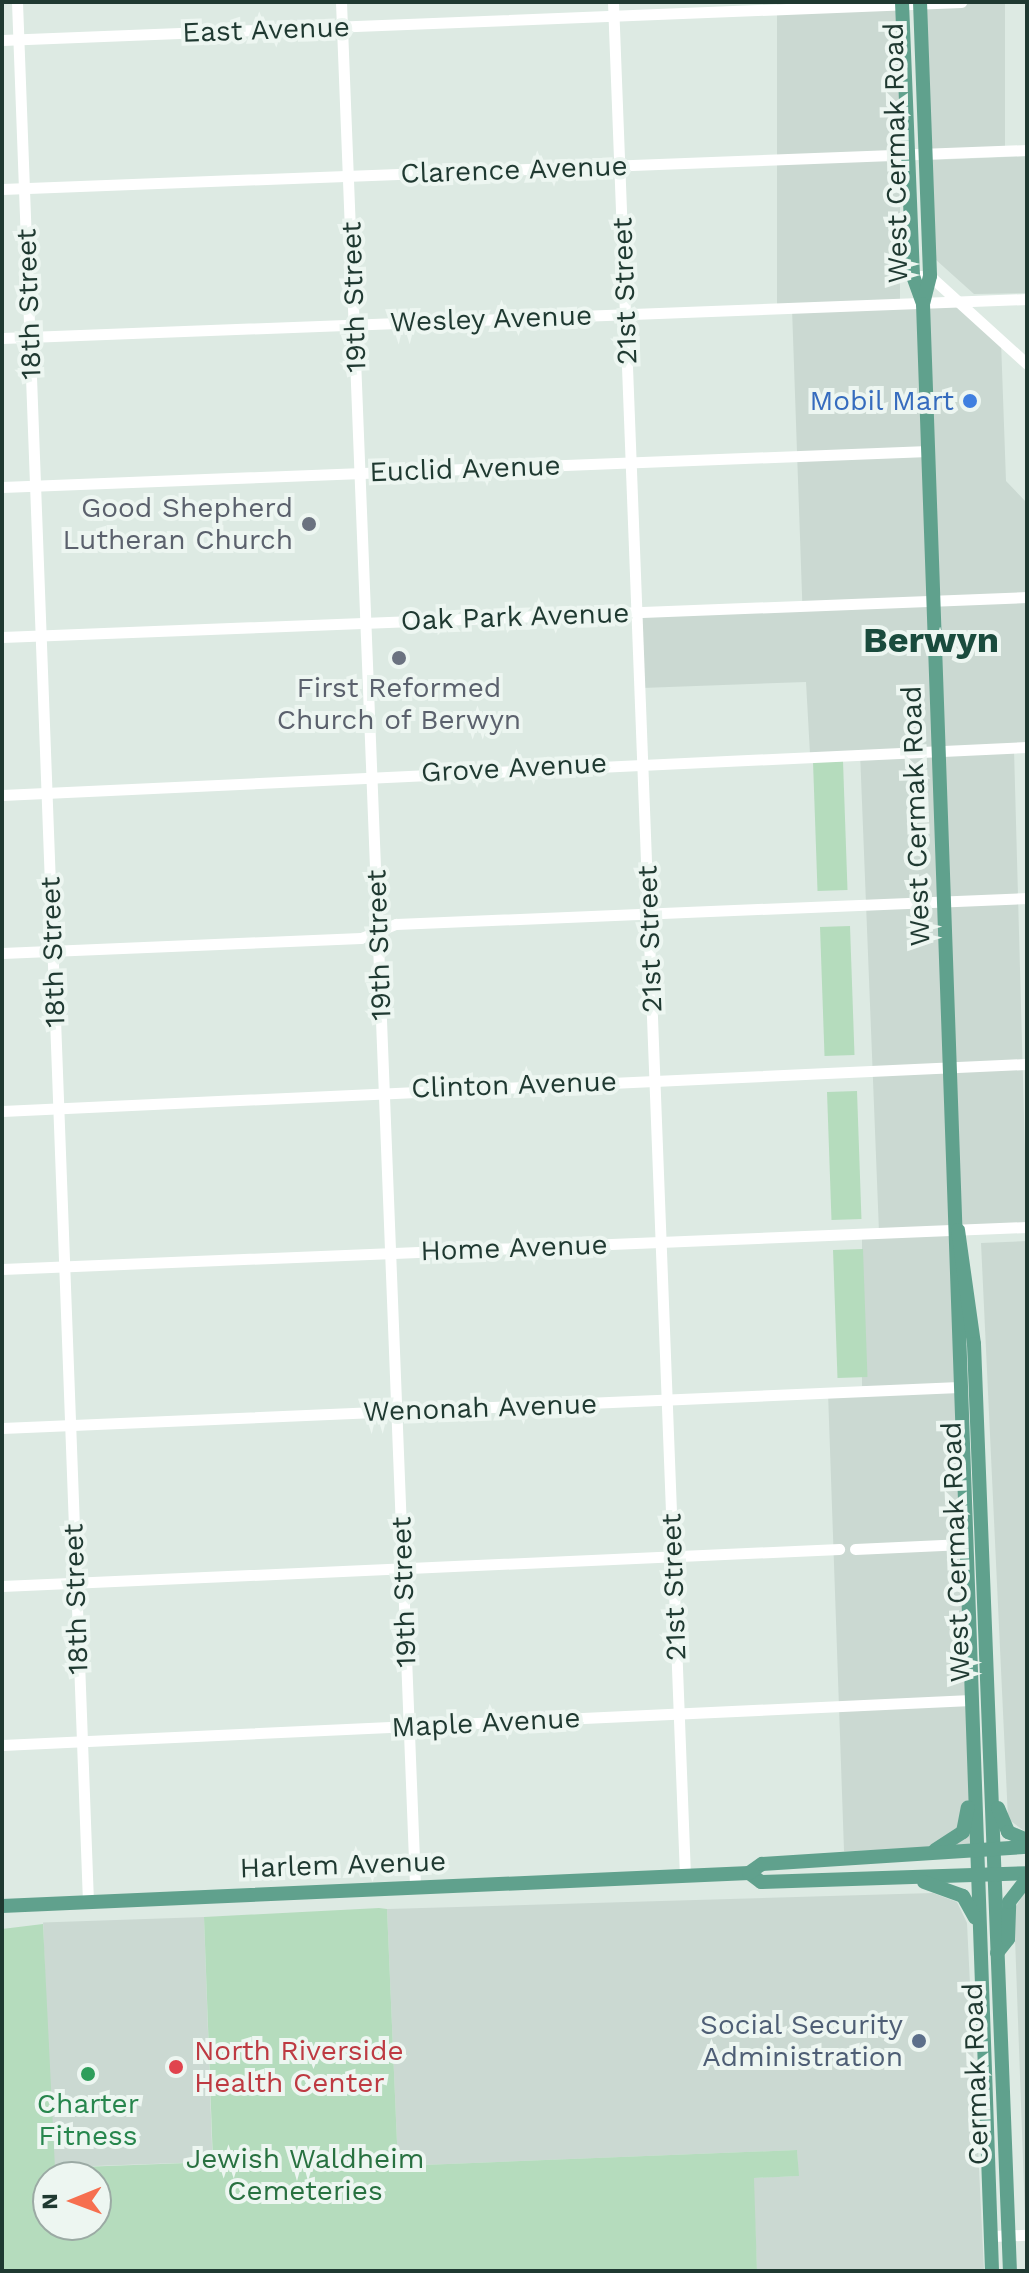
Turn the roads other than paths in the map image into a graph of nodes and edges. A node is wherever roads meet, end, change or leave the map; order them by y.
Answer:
1 (17, 2) edge
2 (341, 2) edge
3 (613, 2) edge
4 (961, 2) edge
5 (902, 3) edge
6 (920, 3) edge
7 (613, 16) junction
8 (343, 27) junction
9 (18, 39) junction
10 (2, 40) edge
11 (1027, 150) edge
12 (926, 154) junction
13 (908, 155) junction
14 (621, 166) junction
15 (348, 176) junction
16 (2, 189) edge
17 (25, 189) junction
18 (913, 276) junction
19 (930, 276) junction
20 (1027, 299) edge
21 (961, 301) junction
22 (923, 304) junction
23 (626, 314) junction
24 (356, 324) junction
25 (30, 337) junction
26 (2, 338) edge
27 (1027, 364) edge
28 (928, 451) junction
29 (632, 463) junction
30 (361, 473) junction
31 (36, 486) junction
32 (2, 487) edge
33 (1027, 597) edge
34 (933, 601) junction
35 (638, 612) junction
36 (367, 623) junction
37 (41, 636) junction
38 (2, 637) edge
39 (1023, 747) edge
40 (939, 750) junction
41 (643, 762) junction
42 (373, 778) junction
43 (47, 794) junction
44 (2, 795) edge
45 (1027, 898) edge
46 (945, 901) junction
47 (649, 913) junction
48 (379, 931) junction
49 (53, 951) junction
50 (2, 953) edge
51 (1027, 1064) edge
52 (952, 1067) junction
53 (655, 1079) junction
54 (385, 1092) junction
55 (59, 1109) junction
56 (2, 1111) edge
57 (1027, 1227) edge
58 (958, 1230) junction
59 (661, 1242) junction
60 (391, 1253) junction
61 (64, 1266) junction
62 (2, 1269) edge
63 (959, 1387) junction
64 (667, 1400) junction
65 (397, 1412) junction
66 (70, 1426) junction
67 (2, 1428) edge
68 (964, 1544) junction
69 (839, 1549) dead end
70 (855, 1549) dead end
71 (673, 1557) junction
72 (403, 1569) junction
73 (76, 1583) junction
74 (2, 1586) edge
75 (971, 1700) junction
76 (679, 1714) junction
77 (409, 1727) junction
78 (82, 1742) junction
79 (2, 1745) edge
80 (974, 1776) junction
81 (990, 1781) junction
82 (1027, 1840) edge
83 (1027, 1847) edge
84 (994, 1849) junction
85 (978, 1850) junction
86 (933, 1852) junction
87 (749, 1873) junction
88 (1027, 1873) edge
89 (986, 1875) junction
90 (685, 1876) junction
91 (904, 1878) junction
92 (1027, 1879) edge
93 (415, 1888) junction
94 (88, 1902) junction
95 (2, 1906) edge
96 (980, 1937) junction
97 (997, 1953) junction
98 (1009, 2235) junction
99 (1027, 2235) edge
100 (991, 2236) junction
101 (992, 2271) edge
102 (1010, 2271) edge

1 - 9 street, 18th Street
2 - 8 street, 19th Street
3 - 7 street, 21st Street
4 - 6 street, East Avenue
5 - 6 street, East Avenue
5 - 7 street, East Avenue
5 - 13 main road, West Cermak Road
6 - 12 main road, West Cermak Road
7 - 8 street, East Avenue
7 - 14 street, 21st Street
8 - 9 street, East Avenue
8 - 15 street, 19th Street
9 - 10 street, East Avenue
9 - 17 street, 18th Street
11 - 12 street, Clarence Avenue
12 - 13 street, Clarence Avenue
12 - 19 main road, West Cermak Road
13 - 14 street, Clarence Avenue
13 - 18 main road, West Cermak Road
14 - 15 street, Clarence Avenue
14 - 23 street, 21st Street
15 - 17 street, Clarence Avenue
15 - 24 street, 19th Street
16 - 17 street, Clarence Avenue
17 - 25 street, 18th Street
18 - 19 street
18 - 22 main road, West Cermak Road
19 - 21 street
19 - 22 main road, West Cermak Road
20 - 21 street, Wesley Avenue
21 - 22 street, Wesley Avenue
21 - 27 street
22 - 23 street, Wesley Avenue
22 - 28 main road, West Cermak Road
23 - 24 street, Wesley Avenue
23 - 29 street, 21st Street
24 - 25 street, Wesley Avenue
24 - 30 street, 19th Street
25 - 26 street, Wesley Avenue
25 - 31 street, 18th Street
28 - 29 street, Euclid Avenue
28 - 34 main road, West Cermak Road
29 - 30 street, Euclid Avenue
29 - 35 street, 21st Street
30 - 31 street, Euclid Avenue
30 - 36 street, 19th Street
31 - 32 street, Euclid Avenue
31 - 37 street, 18th Street
33 - 34 street, Oak Park Avenue
34 - 35 street, Oak Park Avenue
34 - 40 main road, West Cermak Road
35 - 36 street, Oak Park Avenue
35 - 41 street, 21st Street
36 - 37 street, Oak Park Avenue
36 - 42 street, 19th Street
37 - 38 street, Oak Park Avenue
37 - 43 street, 18th Street
39 - 40 street, Grove Avenue
40 - 41 street, Grove Avenue
40 - 46 main road, West Cermak Road
41 - 42 street, Grove Avenue
41 - 47 street, 21st Street
42 - 43 street, Grove Avenue
42 - 48 street, 19th Street
43 - 44 street, Grove Avenue
43 - 49 street, 18th Street
45 - 46 street
46 - 47 street
46 - 52 main road, West Cermak Road
47 - 48 street
47 - 53 street, 21st Street
48 - 49 street
48 - 54 street, 19th Street
49 - 50 street
49 - 55 street, 18th Street
51 - 52 street, Clinton Avenue
52 - 53 street, Clinton Avenue
52 - 58 main road, West Cermak Road
53 - 54 street, Clinton Avenue
53 - 59 street, 21st Street
54 - 55 street, Clinton Avenue
54 - 60 street, 19th Street
55 - 56 street, Clinton Avenue
55 - 61 street, 18th Street
57 - 58 street, Home Avenue
58 - 59 street, Home Avenue
58 - 63 main road, West Cermak Road
58 - 81 main road, West Cermak Road
59 - 60 street, Home Avenue
59 - 64 street, 21st Street
60 - 61 street, Home Avenue
60 - 65 street, 19th Street
61 - 62 street, Home Avenue
61 - 66 street, 18th Street
63 - 64 street, Wenonah Avenue
63 - 68 main road, West Cermak Road
64 - 65 street, Wenonah Avenue
64 - 71 street, 21st Street
65 - 66 street, Wenonah Avenue
65 - 72 street, 19th Street
66 - 67 street, Wenonah Avenue
66 - 73 street, 18th Street
68 - 70 street
68 - 75 main road, West Cermak Road
69 - 71 street
71 - 72 street
71 - 76 street, 21st Street
72 - 73 street
72 - 77 street, 19th Street
73 - 74 street
73 - 78 street, 18th Street
75 - 76 street, Maple Avenue
75 - 80 main road, West Cermak Road
76 - 77 street, Maple Avenue
76 - 90 street, 21st Street
77 - 78 street, Maple Avenue
77 - 93 street, 19th Street
78 - 79 street, Maple Avenue
78 - 94 street, 18th Street
80 - 85 main road, West Cermak Road
80 - 86 main road
81 - 82 main road
81 - 84 main road, West Cermak Road
83 - 84 main road
84 - 85 main road
84 - 89 main road, West Cermak Road
85 - 86 main road
85 - 89 main road, West Cermak Road
86 - 87 main road
87 - 90 main road, Harlem Avenue
87 - 91 main road
88 - 89 main road
89 - 91 main road
89 - 96 main road, Cermak Road
89 - 97 main road, Cermak Road
90 - 93 main road, Harlem Avenue
91 - 96 main road
92 - 97 main road
93 - 94 main road, Harlem Avenue
94 - 95 main road, Harlem Avenue
96 - 100 main road, Cermak Road
97 - 98 main road, Cermak Road
98 - 99 street
98 - 100 street
98 - 102 main road, Cermak Road
100 - 101 main road, Cermak Road

